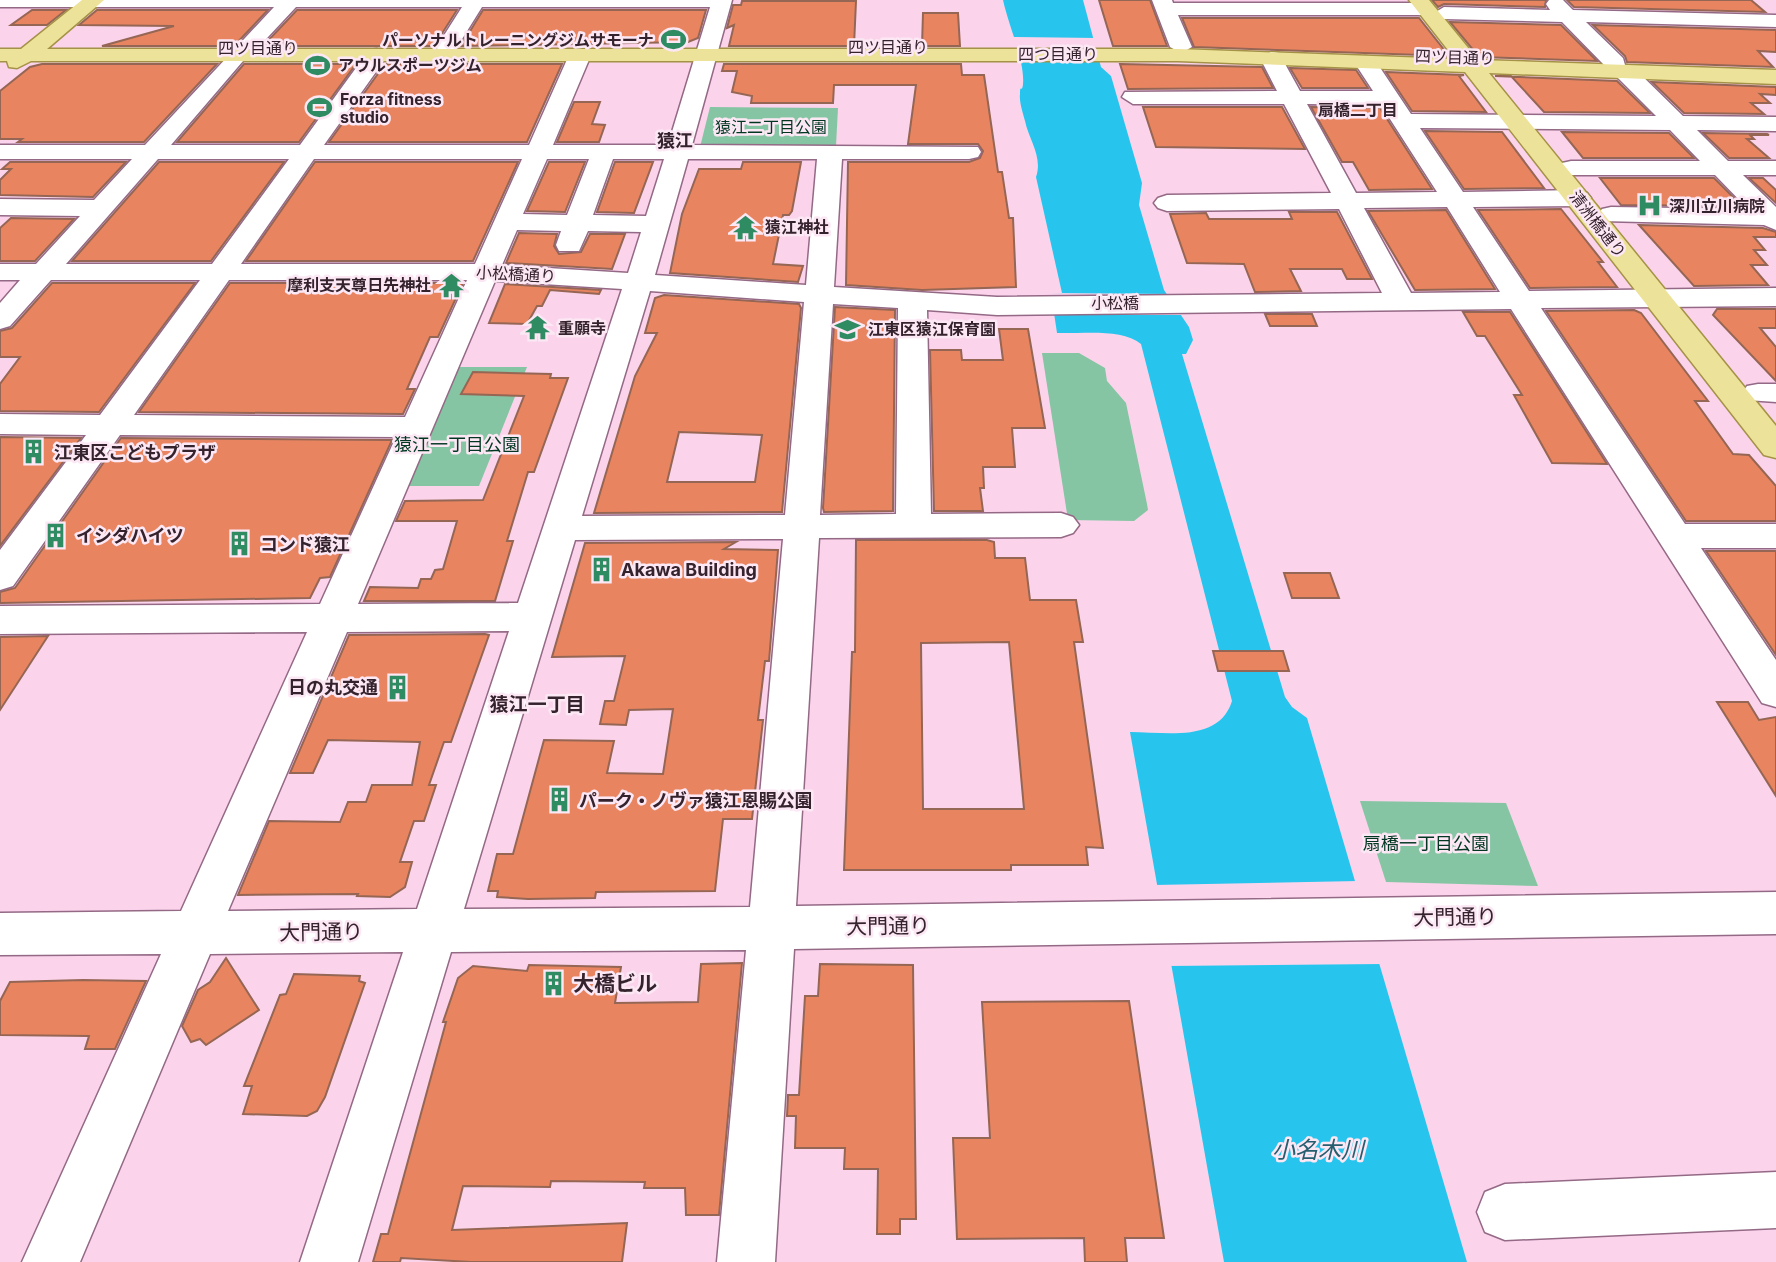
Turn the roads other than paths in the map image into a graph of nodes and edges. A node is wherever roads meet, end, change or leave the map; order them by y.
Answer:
1 (1731, 0) edge
2 (0, 1) edge
3 (85, 1) edge
4 (291, 1) edge
5 (476, 1) edge
6 (721, 1) edge
7 (1163, 4) edge
8 (1270, 4) edge
9 (1326, 4) edge
10 (1431, 6) edge
11 (1559, 7) edge
12 (1752, 20) junction
13 (1776, 21) edge
14 (1291, 42) junction
15 (1776, 43) edge
16 (1353, 46) junction
17 (447, 48) junction
18 (1115, 50) joint
19 (243, 51) junction
20 (709, 51) junction
21 (998, 51) joint
22 (1179, 51) junction
23 (9, 55) edge
24 (377, 55) junction
25 (580, 55) junction
26 (1272, 58) junction
27 (1476, 61) junction
28 (1620, 67) junction
29 (1776, 70) edge
30 (1776, 77) edge
31 (1133, 97) dead end
32 (1197, 97) junction
33 (1293, 97) junction
34 (1396, 109) junction
35 (1525, 122) junction
36 (1675, 123) junction
37 (1776, 124) edge
38 (153, 151) junction
39 (307, 151) junction
40 (604, 151) junction
41 (0, 152) edge
42 (537, 152) junction
43 (679, 152) junction
44 (830, 152) junction
45 (969, 152) dead end
46 (1571, 168) junction
47 (1722, 168) junction
48 (1776, 168) edge
49 (1578, 198) junction
50 (1454, 199) junction
51 (1349, 200) junction
52 (1167, 203) dead end
53 (0, 208) edge
54 (101, 208) junction
55 (1611, 215) junction
56 (1774, 219) edge
57 (507, 222) junction
58 (578, 222) junction
59 (657, 224) junction
60 (221, 271) junction
61 (0, 272) edge
62 (44, 272) junction
63 (486, 272) junction
64 (557, 276) junction
65 (638, 282) junction
66 (818, 293) junction
67 (1776, 297) edge
68 (1668, 298) junction
69 (912, 300) junction
70 (1520, 300) junction
71 (1401, 301) junction
72 (1031, 303) joint
73 (0, 320) edge
74 (1770, 401) edge
75 (0, 425) edge
76 (111, 425) junction
77 (415, 427) junction
78 (1776, 448) edge
79 (1061, 525) dead end
80 (914, 526) junction
81 (559, 528) junction
82 (802, 528) junction
83 (1675, 536) junction
84 (1776, 536) edge
85 (0, 577) edge
86 (531, 617) junction
87 (333, 618) junction
88 (0, 620) edge
89 (1776, 692) edge
90 (1776, 913) edge
91 (773, 928) junction
92 (434, 930) junction
93 (196, 933) junction
94 (0, 934) edge
95 (1776, 1200) edge
96 (1505, 1212) dead end
97 (51, 1262) edge
98 (329, 1262) edge
99 (746, 1262) edge

1 - 12 street
2 - 3 street
3 - 4 street
3 - 23 main road
3 - 23 main road
4 - 5 street
4 - 19 street
5 - 6 street
5 - 17 street
6 - 20 street
7 - 8 street
7 - 22 street
8 - 9 street
8 - 14 street
9 - 10 street
9 - 16 street
10 - 11 street
10 - 27 main road, 清洲橋通り
11 - 12 street
11 - 28 street
12 - 13 street
12 - 15 street
14 - 16 main road, 四ツ目通り
14 - 22 main road, 四ツ目通り
16 - 26 main road, 四ツ目通り
16 - 27 main road, 四ツ目通り
16 - 34 street
17 - 19 main road, 四ツ目通り
17 - 20 main road, 四ツ目通り
18 - 21 main road, 四つ目通り
18 - 22 main road, 四ツ目通り
19 - 23 main road, 四ツ目通り
19 - 24 main road, 四ツ目通り
19 - 38 street
20 - 21 main road, 四ツ目通り
20 - 25 main road, 四ツ目通り
20 - 43 street
22 - 26 main road, 四ツ目通り
22 - 32 street
24 - 25 main road, 四ツ目通り
24 - 39 street
25 - 42 street
26 - 33 street
27 - 28 main road, 四ツ目通り
27 - 35 main road, 清洲橋通り
28 - 29 main road, 四ツ目通り
28 - 30 main road, 四ツ目通り
28 - 36 street
31 - 32 street
32 - 33 street
33 - 34 street
33 - 51 street
34 - 35 street
34 - 50 street
35 - 36 street
35 - 46 main road, 清洲橋通り
35 - 49 main road, 清洲橋通り
36 - 37 street
36 - 47 street
38 - 39 street
38 - 41 street
38 - 54 street
39 - 42 street
39 - 60 street
40 - 42 street
40 - 43 street
40 - 58 street
42 - 57 street
43 - 44 street
43 - 59 street
44 - 45 street
44 - 66 street
46 - 47 street
46 - 55 main road, 清洲橋通り
47 - 48 street
47 - 56 street
49 - 50 street
49 - 68 main road, 清洲橋通り
50 - 51 street
50 - 70 street
51 - 52 street
51 - 71 street
53 - 54 street
54 - 62 street
55 - 56 street
55 - 68 main road, 清洲橋通り
57 - 58 street
57 - 63 street
58 - 59 street
58 - 64 street
59 - 65 street
60 - 62 street, 小松橋通り
60 - 63 street, 小松橋通り
60 - 76 street
61 - 62 street, 小松橋通り
62 - 73 street
63 - 64 street, 小松橋通り
63 - 77 street
64 - 65 street, 小松橋通り
65 - 66 street, 小松橋通り
65 - 81 street
66 - 69 street, 小松橋通り
66 - 82 street
67 - 68 street, 小松橋
68 - 70 street, 小松橋
68 - 74 main road, 清洲橋通り
68 - 78 main road, 清洲橋通り
69 - 72 street, 小松橋通り
69 - 80 street
70 - 71 street, 小松橋
70 - 83 street
71 - 72 street, 小松橋
75 - 76 street
76 - 77 street
76 - 85 street
77 - 87 street
79 - 80 street
80 - 82 street
81 - 82 street
81 - 86 street
82 - 91 street
83 - 84 street
83 - 89 street
86 - 87 street
86 - 92 street
87 - 88 street
87 - 93 street
90 - 91 street, 大門通り
91 - 92 street, 大門通り
91 - 99 street
92 - 93 street, 大門通り
92 - 98 street
93 - 94 street, 大門通り
93 - 97 street
95 - 96 street

